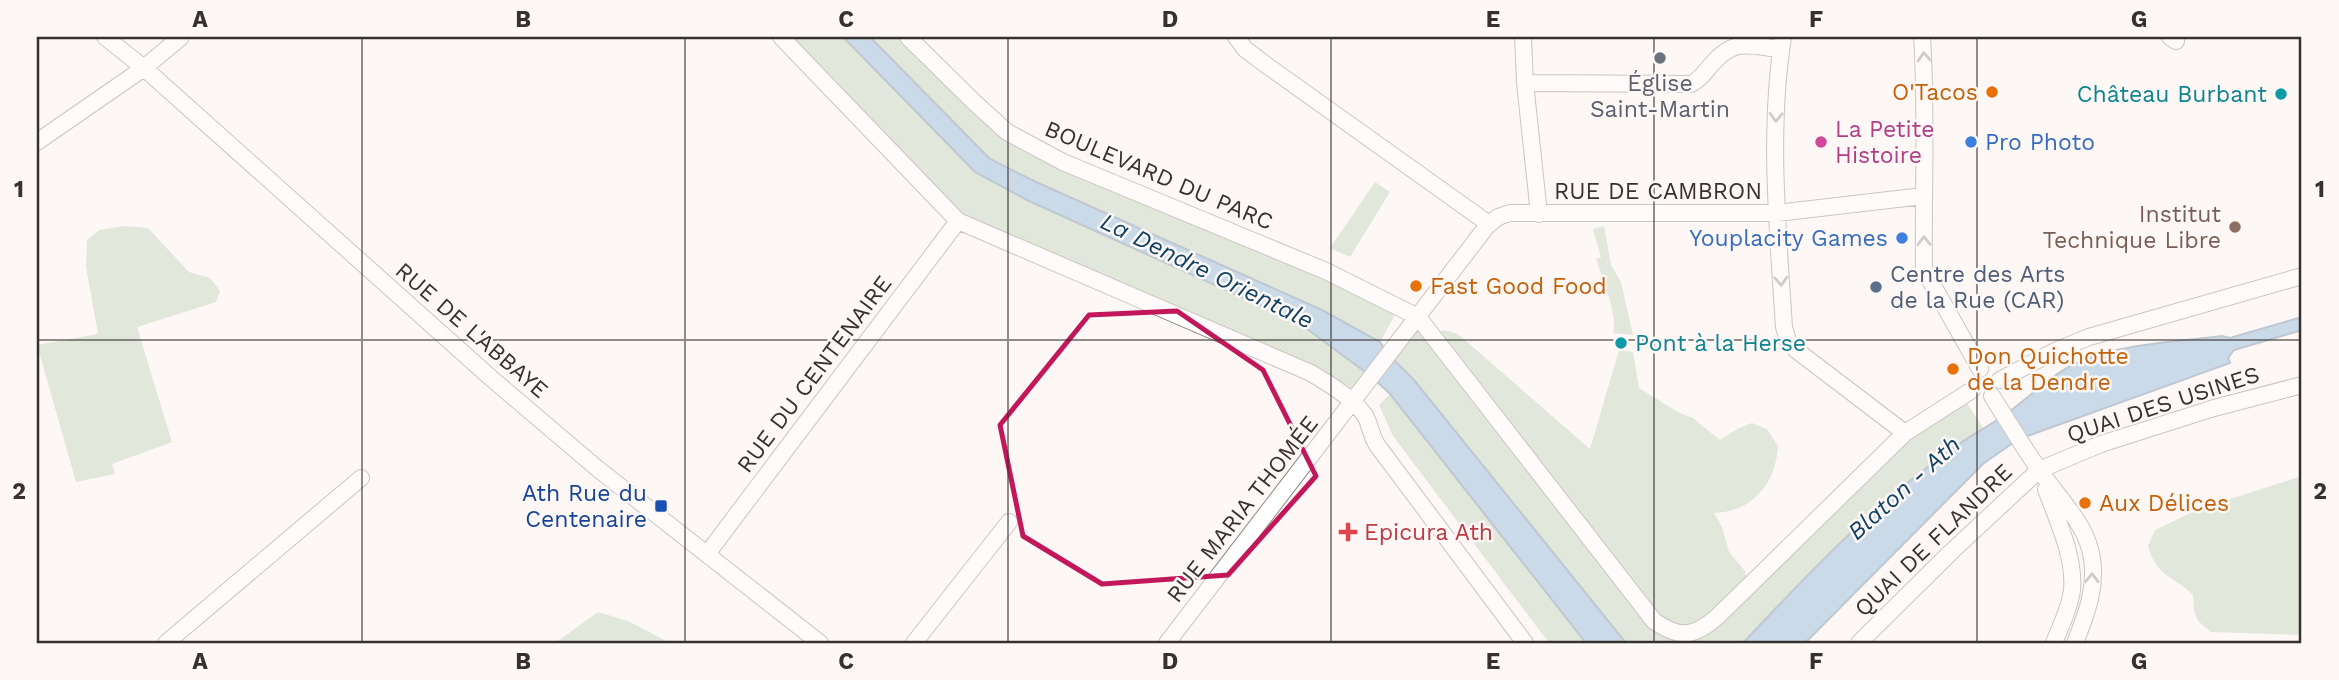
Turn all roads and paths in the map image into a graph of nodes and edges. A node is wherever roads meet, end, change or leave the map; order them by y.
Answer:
1 (105, 37) edge
2 (181, 37) edge
3 (781, 37) edge
4 (908, 37) edge
5 (1236, 37) edge
6 (1523, 37) edge
7 (1923, 37) edge
8 (1782, 43) edge
9 (144, 68) junction
10 (1525, 83) junction
11 (37, 142) edge
12 (1923, 196) junction
13 (1777, 213) junction
14 (1539, 214) junction
15 (958, 221) junction
16 (1489, 224) junction
17 (2302, 276) edge
18 (1418, 317) junction
19 (1980, 369) junction
20 (2000, 380) junction
21 (2302, 386) edge
22 (1972, 390) junction
23 (1356, 398) junction
24 (1996, 402) junction
25 (1905, 433) junction
26 (2039, 470) junction
27 (361, 478) dead end
28 (1009, 523) dead end
29 (707, 554) junction
30 (166, 643) edge
31 (820, 643) edge
32 (914, 643) edge
33 (1167, 643) edge
34 (1525, 643) edge
35 (1859, 643) edge
36 (2054, 643) edge
37 (2075, 643) edge

1 - 9 street, RUE DE L'ABBAYE
2 - 9 street
3 - 15 street
4 - 18 street, BOULEVARD DU PARC
5 - 16 street
6 - 10 street
12 -> 7 street
8 - 10 street
8 -> 13 street
9 - 11 street
9 - 29 street, RUE DE L'ABBAYE
10 - 14 street
12 - 13 street, RUE DE CAMBRON
19 -> 12 street
13 - 14 street, RUE DE CAMBRON
13 -> 25 street
14 - 16 street, RUE DE CAMBRON
15 - 23 street
15 - 29 street, RUE DU CENTENAIRE
16 - 18 street, RUE MARIA THOMÉE
17 - 20 street
18 - 23 street, RUE MARIA THOMÉE
18 - 25 street
19 - 20 street
19 - 22 street
20 - 24 street
21 - 26 street, QUAI DES USINES
22 - 24 street
22 - 25 street
23 - 33 street, RUE MARIA THOMÉE
23 - 34 street
24 - 26 street
26 - 35 street, QUAI DE FLANDRE
26 - 36 street
37 -> 26 street
27 - 30 street
28 - 32 street
29 - 31 street, RUE DE L'ABBAYE

